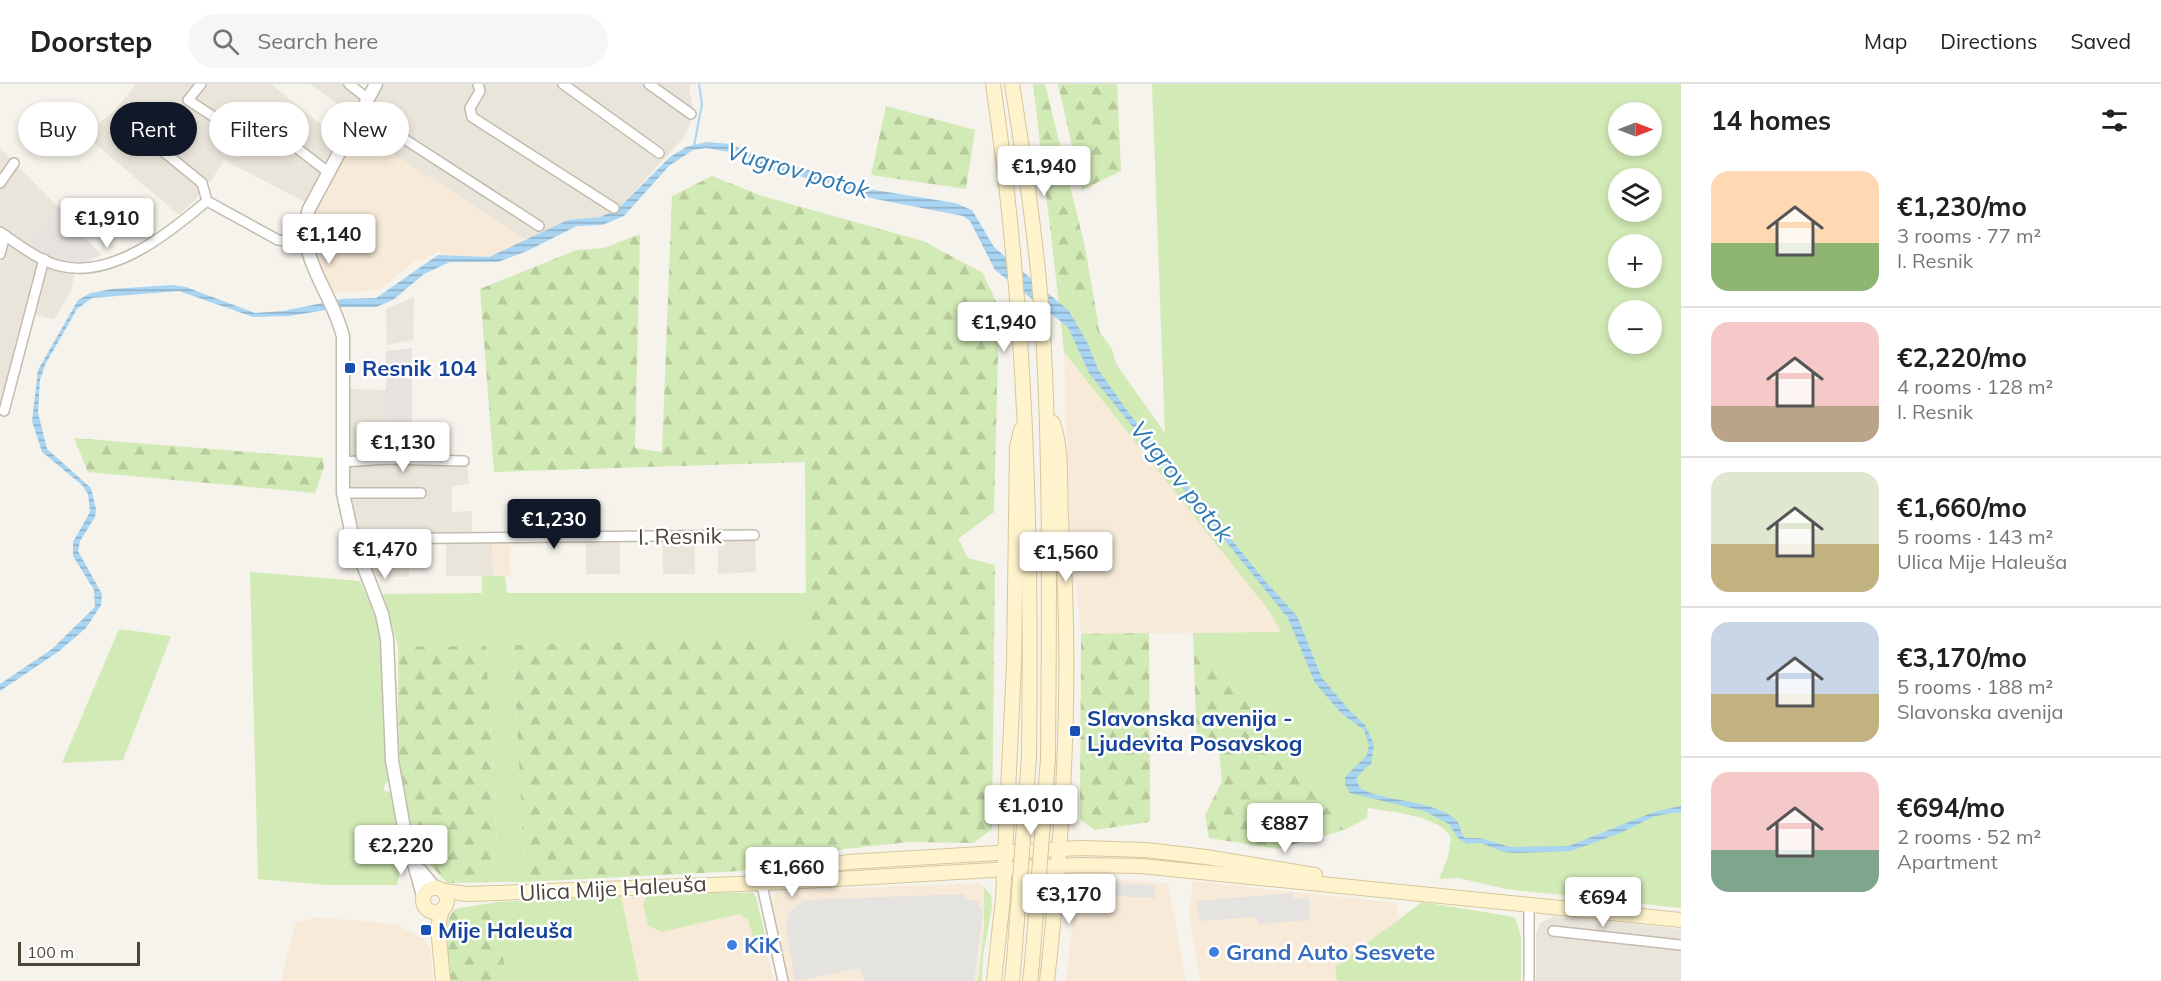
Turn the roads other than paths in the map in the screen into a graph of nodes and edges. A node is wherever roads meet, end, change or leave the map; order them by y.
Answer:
1 (201, 84) edge
2 (349, 84) edge
3 (376, 84) edge
4 (478, 84) edge
5 (562, 84) edge
6 (649, 84) edge
7 (993, 84) edge
8 (1012, 84) edge
9 (368, 99) junction
10 (366, 102) edge
11 (209, 113) edge
12 (691, 114) dead end
13 (409, 142) edge
14 (659, 153) dead end
15 (169, 156) edge
16 (307, 156) edge
17 (337, 156) edge
18 (14, 163) dead end
19 (328, 172) junction
20 (0, 183) edge
21 (207, 201) junction
22 (614, 208) dead end
23 (539, 226) dead end
24 (2, 233) edge
25 (304, 243) junction
26 (0, 254) edge
27 (44, 259) junction
28 (1047, 407) junction
29 (4, 411) dead end
30 (1025, 414) junction
31 (464, 461) dead end
32 (342, 462) junction
33 (343, 493) junction
34 (421, 493) dead end
35 (754, 535) dead end
36 (353, 539) junction
37 (1059, 849) junction
38 (1005, 853) junction
39 (1058, 867) junction
40 (1004, 870) junction
41 (758, 881) junction
42 (1357, 886) junction
43 (468, 894) junction
44 (432, 895) junction
45 (1529, 904) junction
46 (444, 908) junction
47 (1681, 920) edge
48 (1553, 931) dead end
49 (1681, 945) edge
50 (441, 958) junction
51 (443, 981) edge
52 (783, 981) edge
53 (994, 981) edge
54 (1012, 981) edge
55 (1030, 981) edge
56 (1047, 981) edge
57 (1529, 981) edge

1 - 11 street
2 - 9 street
3 - 9 street
4 - 22 street
5 - 14 street
6 - 12 street
7 - 30 main road
8 - 28 main road
9 - 10 street
13 - 23 street
15 - 21 street
16 - 19 street
17 - 19 street
18 - 20 street
19 - 25 street
21 - 25 street
21 - 27 street
24 - 26 street
24 - 27 street
25 - 32 street
27 - 29 street
28 - 37 main road
28 - 55 main road, bridge
30 - 38 main road
30 - 54 main road, bridge
31 - 32 street
32 - 33 street
33 - 34 street
33 - 36 street
35 - 36 street, I. Resnik
36 - 44 street
37 - 38 main road, Ulica Mije Haleuša
37 - 39 main road
37 - 42 main road, Ulica Mije Haleuša
38 - 40 main road
38 - 41 main road, Ulica Mije Haleuša
39 - 40 main road, Ulica Mije Haleuša
39 - 42 main road, Ulica Mije Haleuša
39 - 56 main road
40 - 41 main road, Ulica Mije Haleuša
40 - 53 main road
41 - 43 main road, Ulica Mije Haleuša
41 - 52 street
42 - 45 main road
43 - 44 main road, Ulica Mije Haleuša
43 - 46 main road, Ulica Mije Haleuša
44 - 46 main road
44 - 46 main road
44 - 50 main road
45 - 47 main road
45 - 57 street
46 - 50 main road
48 - 49 street
50 - 51 main road

